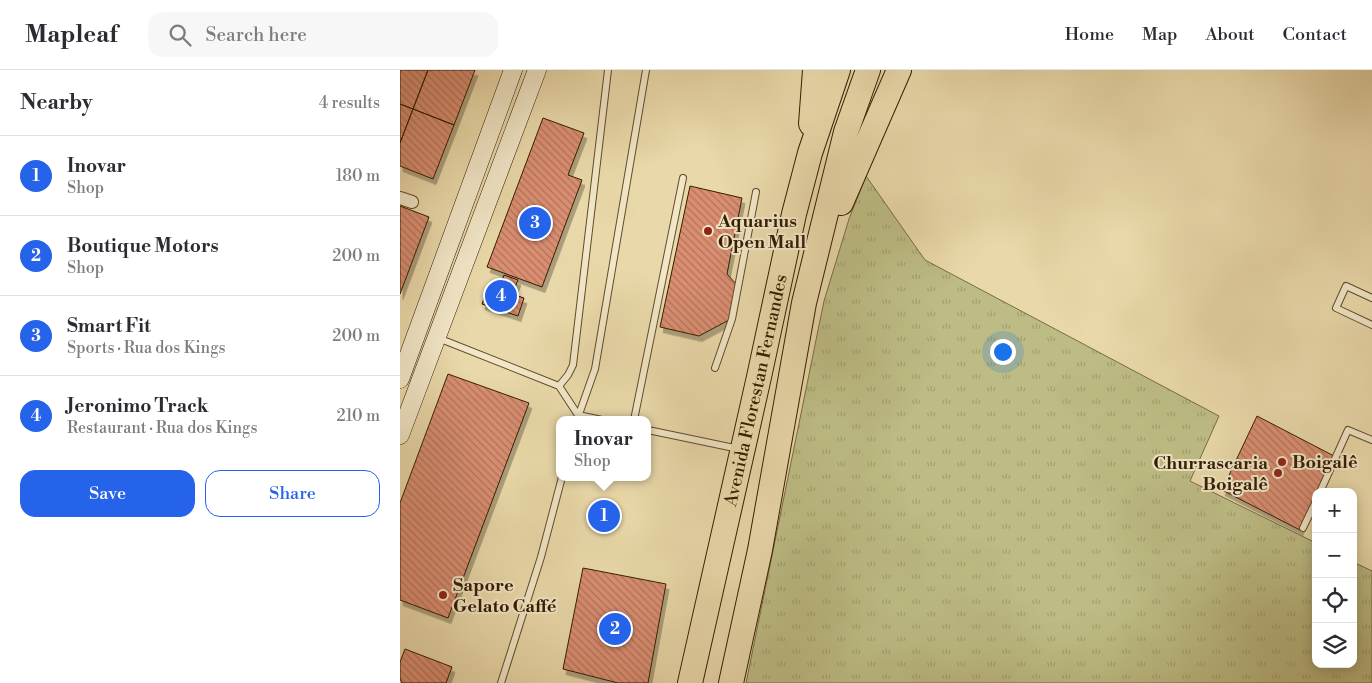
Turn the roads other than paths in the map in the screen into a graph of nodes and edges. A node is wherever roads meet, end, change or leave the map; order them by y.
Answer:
1 (513, 70) edge
2 (537, 70) edge
3 (608, 70) edge
4 (646, 70) edge
5 (814, 70) edge
6 (838, 70) edge
7 (868, 70) edge
8 (899, 70) edge
9 (810, 153) junction
10 (683, 178) dead end
11 (756, 192) dead end
12 (1372, 298) edge
13 (804, 303) junction
14 (1372, 325) edge
15 (436, 338) junction
16 (715, 368) dead end
17 (400, 379) edge
18 (559, 386) junction
19 (576, 416) edge
20 (577, 416) edge
21 (635, 416) edge
22 (651, 431) edge
23 (400, 435) edge
24 (1372, 440) edge
25 (743, 450) junction
26 (561, 481) edge
27 (1322, 488) edge
28 (1312, 509) edge
29 (1303, 528) dead end
30 (501, 683) edge
31 (690, 683) edge
32 (731, 683) edge

1 - 17 street
2 - 15 street
3 - 18 lane
4 - 20 lane
5 - 9 highway
6 - 9 highway, Avenida Florestan Fernandes
7 - 13 highway, Avenida Florestan Fernandes
8 - 13 highway
9 - 25 highway, Avenida Florestan Fernandes
10 - 21 lane
11 - 16 lane
12 - 14 lane
13 - 32 highway, Avenida Florestan Fernandes
15 - 18 lane
15 - 23 street
18 - 19 lane
22 - 25 lane
24 - 27 lane
25 - 31 highway, Avenida Florestan Fernandes
26 - 30 lane
28 - 29 lane

